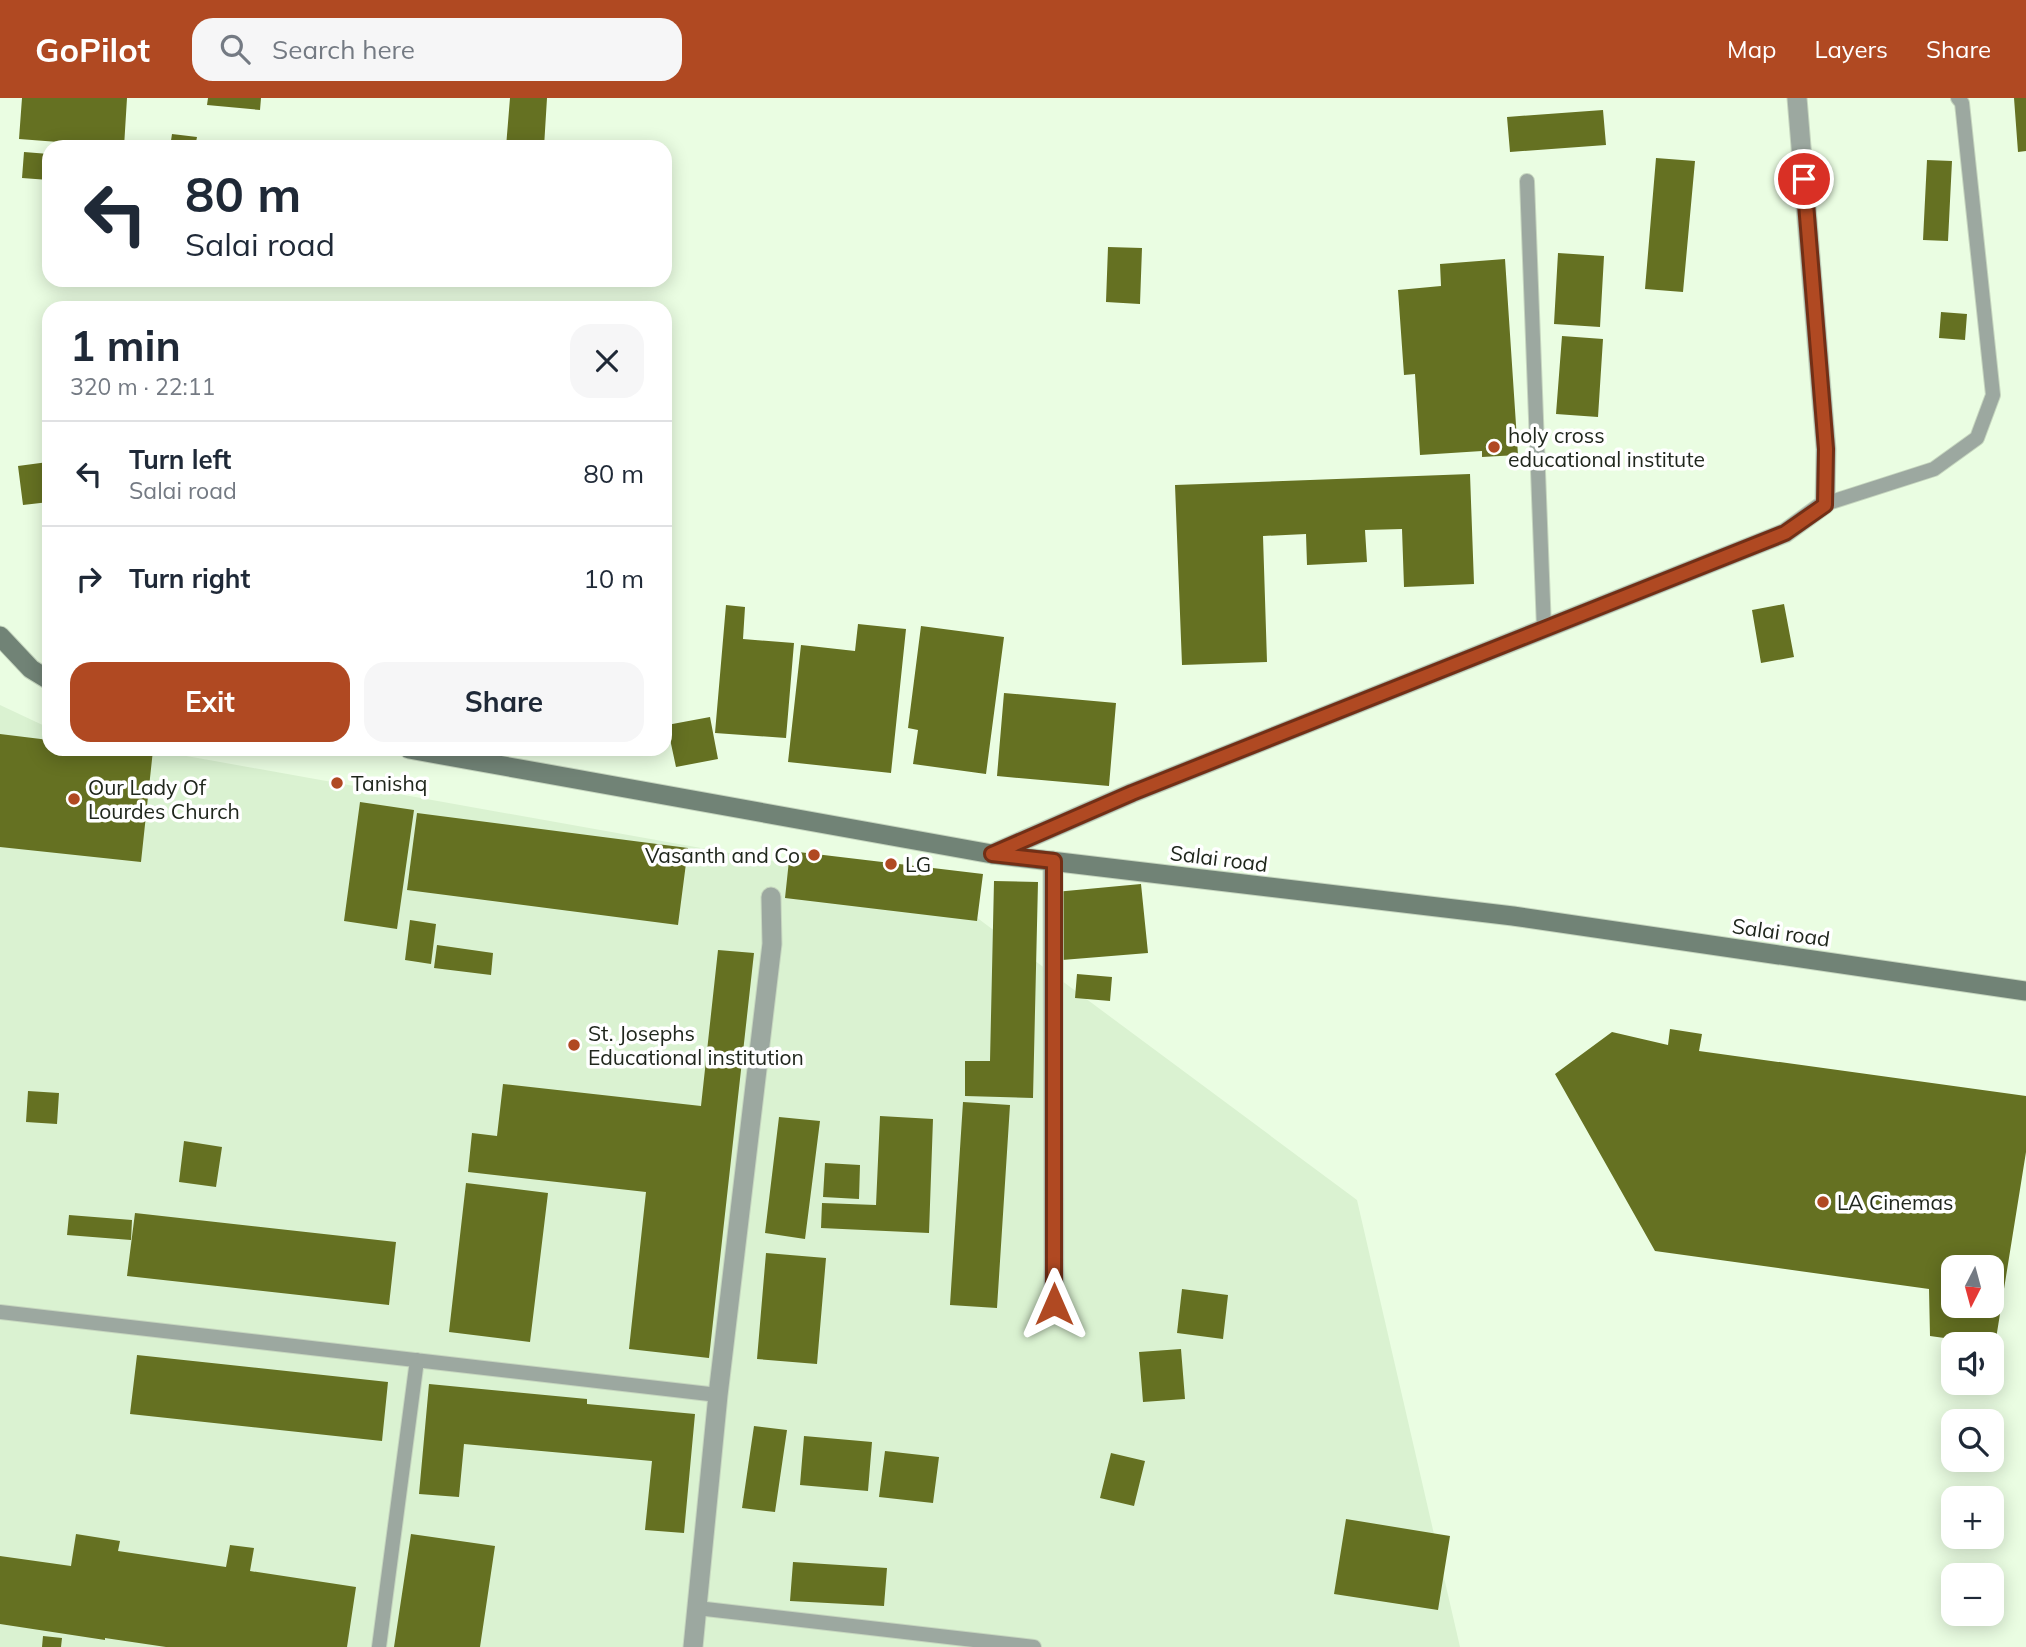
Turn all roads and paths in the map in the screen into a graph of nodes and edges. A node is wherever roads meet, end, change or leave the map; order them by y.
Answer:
1 (1797, 98) edge
2 (1958, 98) edge
3 (1527, 181) dead end
4 (1825, 505) junction
5 (1544, 629) junction
6 (0, 636) edge
7 (42, 676) edge
8 (448, 756) edge
9 (992, 854) junction
10 (1054, 861) junction
11 (771, 897) dead end
12 (2026, 991) edge
13 (1054, 1304) dead end
14 (0, 1312) edge
15 (417, 1360) junction
16 (718, 1395) junction
17 (697, 1608) junction
18 (379, 1647) edge
19 (693, 1647) edge
20 (1034, 1647) edge

1 - 4 street
2 - 4 lane
3 - 5 lane
4 - 5 street
5 - 9 street
6 - 7 main road
8 - 9 main road, Salai road
9 - 10 main road, Salai road
10 - 12 main road, Salai road
10 - 13 street
11 - 16 street
14 - 15 lane
15 - 16 lane
15 - 18 lane
16 - 17 street
17 - 19 street
17 - 20 lane

